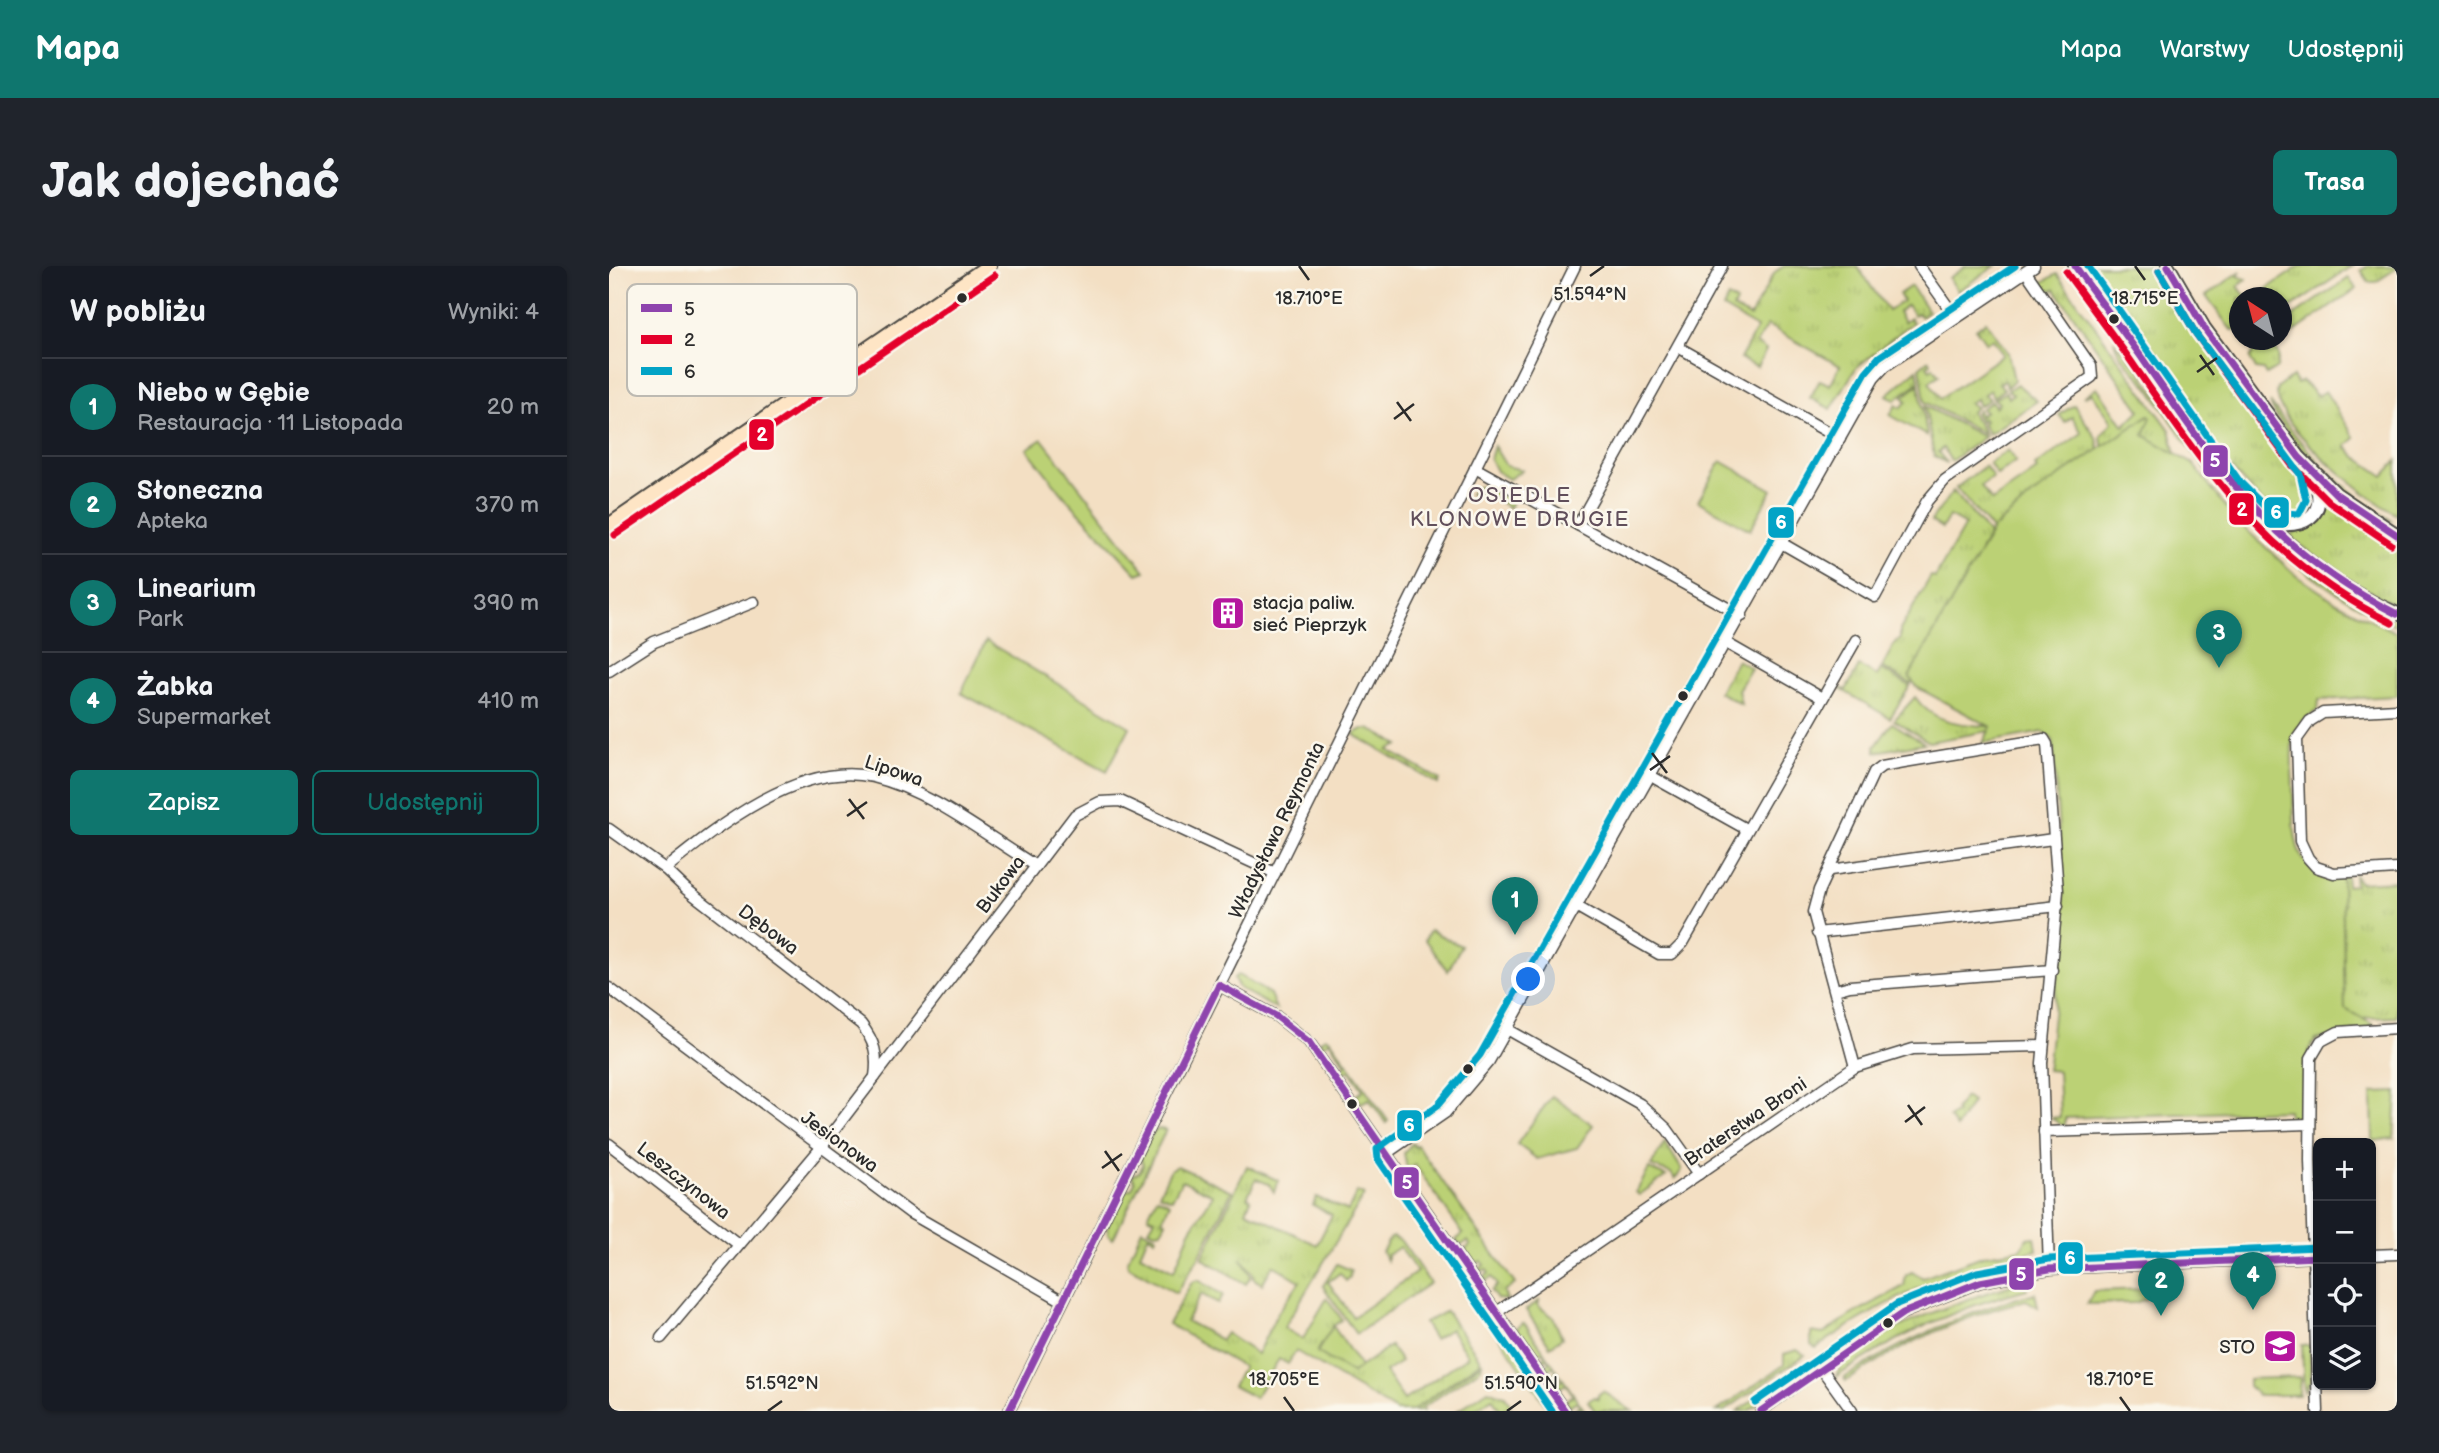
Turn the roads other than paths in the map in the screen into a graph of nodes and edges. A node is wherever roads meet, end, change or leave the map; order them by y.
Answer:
1 (989, 266) edge
2 (1575, 266) edge
3 (1722, 266) edge
4 (1919, 266) edge
5 (2074, 266) edge
6 (2168, 266) edge
7 (2030, 269) edge
8 (1956, 318) junction
9 (1678, 347) junction
10 (857, 356) edge
11 (799, 396) edge
12 (1840, 439) junction
13 (1475, 468) junction
14 (2309, 469) junction
15 (2263, 521) junction
16 (1578, 525) junction
17 (609, 526) edge
18 (2397, 534) edge
19 (1783, 544) junction
20 (754, 602) dead end
21 (2397, 614) edge
22 (1742, 616) junction
23 (1856, 640) dead end
24 (1726, 643) junction
25 (609, 671) edge
26 (1822, 698) junction
27 (2397, 709) edge
28 (1649, 775) junction
29 (609, 829) edge
30 (1747, 829) junction
31 (2053, 839) junction
32 (1036, 866) junction
33 (666, 869) junction
34 (2397, 869) edge
35 (1830, 870) junction
36 (1275, 873) junction
37 (1574, 905) junction
38 (2059, 906) junction
39 (1817, 933) junction
40 (2052, 970) junction
41 (1219, 985) junction
42 (609, 988) edge
43 (1835, 990) junction
44 (2397, 1028) edge
45 (1507, 1029) junction
46 (2043, 1046) junction
47 (1855, 1068) junction
48 (875, 1078) junction
49 (2310, 1124) junction
50 (2044, 1132) junction
51 (609, 1144) edge
52 (820, 1149) junction
53 (1387, 1153) junction
54 (1699, 1174) junction
55 (2313, 1201) edge
56 (739, 1244) junction
57 (2397, 1254) edge
58 (2376, 1255) edge
59 (2313, 1258) edge
60 (2316, 1264) edge
61 (2049, 1269) junction
62 (1063, 1301) junction
63 (1497, 1312) junction
64 (661, 1338) dead end
65 (1821, 1368) junction
66 (1009, 1411) edge
67 (1565, 1411) edge
68 (1761, 1411) edge
69 (1852, 1411) edge
70 (2318, 1411) edge

1 - 10 main road
2 - 13 street, Władysława Reymonta
3 - 9 street
4 - 8 street
5 - 15 street
6 - 14 street
7 - 8 street
7 - 19 street
8 - 12 street
9 - 12 street
9 - 16 street
11 - 17 main road
12 - 19 street
13 - 16 street
13 - 36 street, Władysława Reymonta
14 - 15 street
14 - 18 street
15 - 21 street
16 - 22 street
19 - 22 street
20 - 25 street
22 - 24 street
23 - 26 street
24 - 26 street
24 - 28 street
26 - 30 street
27 - 34 street
28 - 30 street
28 - 37 street
29 - 33 street, Dębowa
30 - 37 street
31 - 35 street
31 - 35 street
31 - 38 street
32 - 33 street, Lipowa
32 - 36 street, Bukowa
32 - 48 street, Bukowa
33 - 48 street, Dębowa
35 - 39 street
36 - 41 street, Władysława Reymonta
37 - 45 street
38 - 39 street
38 - 40 street
39 - 43 street
40 - 43 street
40 - 46 street
41 - 53 street
41 - 62 street, Władysława Reymonta
42 - 52 street, Jesionowa
43 - 47 street
44 - 49 street
45 - 53 street
45 - 54 street
46 - 47 street, Braterstwa Broni
46 - 50 street
47 - 54 street, Braterstwa Broni
48 - 52 street, Bukowa
49 - 50 street
49 - 55 street
50 - 61 street
51 - 56 street, Leszczynowa
52 - 56 street, Leszczynowa
52 - 62 street, Jesionowa
53 - 63 street
54 - 63 street, Braterstwa Broni
56 - 64 street, Leszczynowa
57 - 58 street
59 - 61 street
60 - 70 street
61 - 65 street
62 - 66 street, Władysława Reymonta
63 - 67 street
65 - 68 street
65 - 69 street

